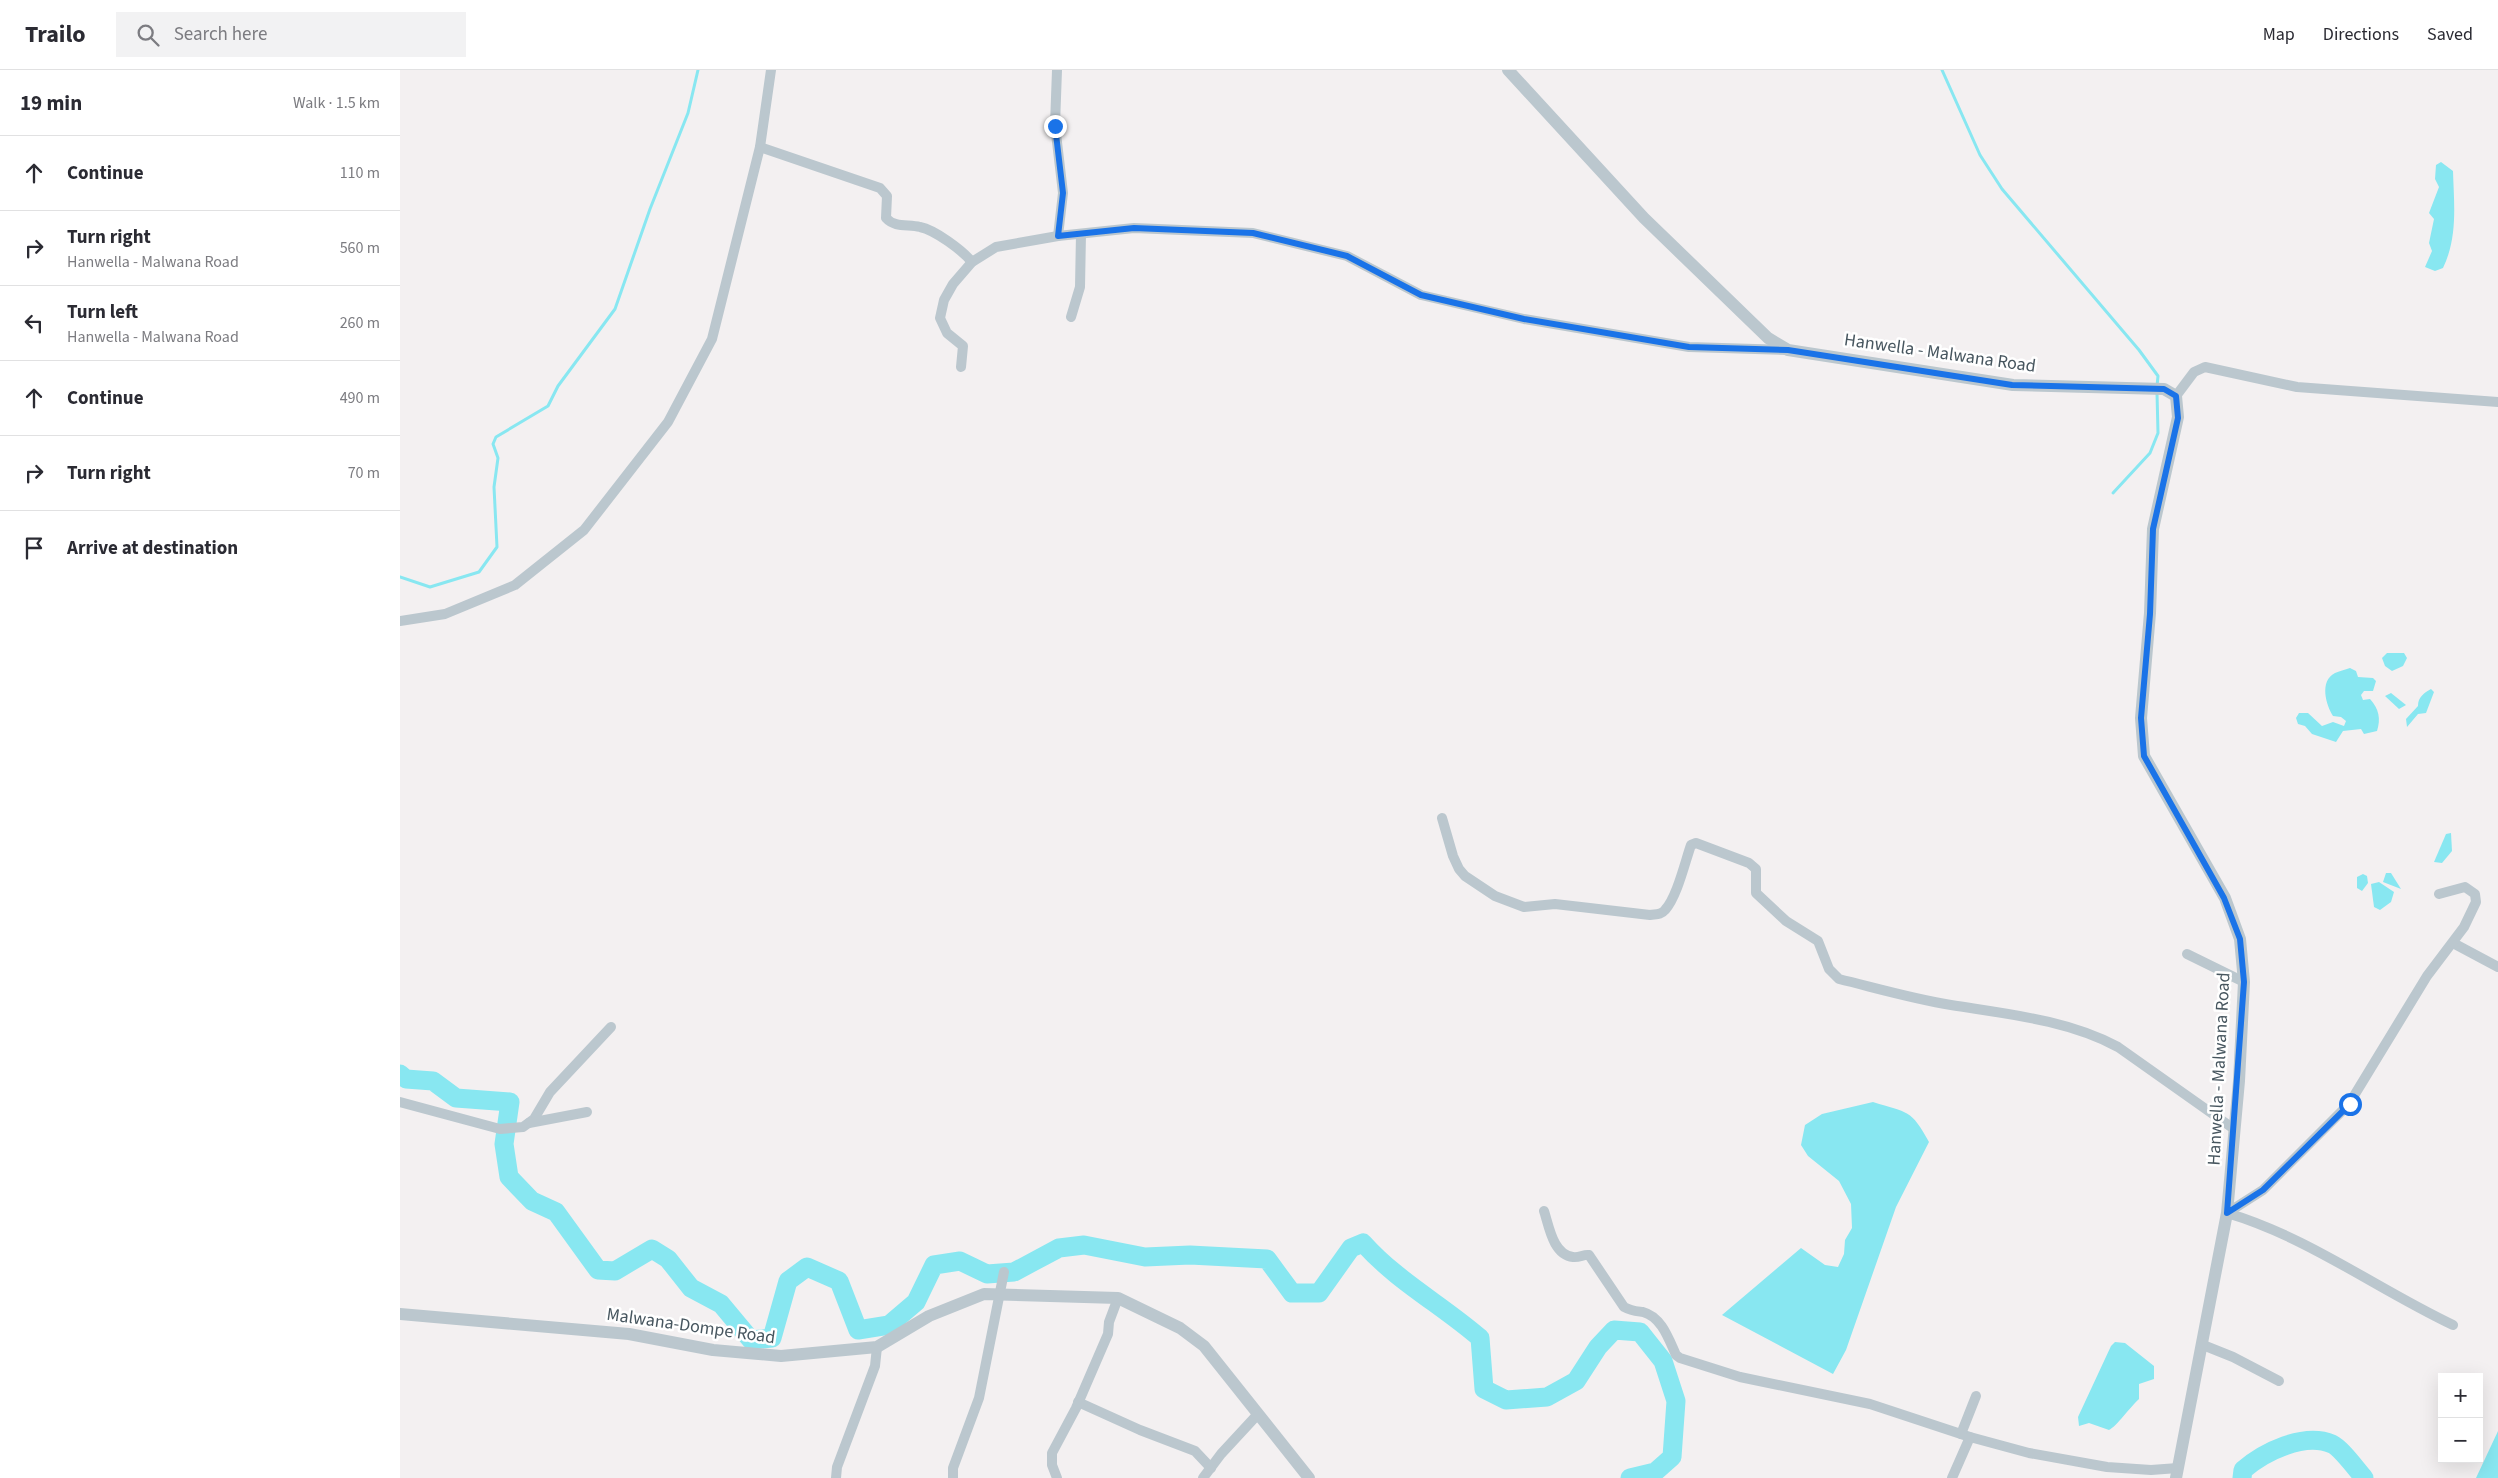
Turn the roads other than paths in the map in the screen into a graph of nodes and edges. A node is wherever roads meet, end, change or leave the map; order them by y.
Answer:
1 (770, 70) edge
2 (1057, 70) edge
3 (1508, 70) edge
4 (760, 147) junction
5 (1080, 234) junction
6 (1058, 236) junction
7 (972, 262) junction
8 (1071, 317) dead end
9 (1788, 350) junction
10 (961, 367) dead end
11 (2176, 396) junction
12 (2498, 402) edge
13 (400, 621) edge
14 (1442, 818) dead end
15 (2439, 894) dead end
16 (2453, 943) junction
17 (2186, 954) dead end
18 (2498, 967) edge
19 (2244, 982) junction
20 (611, 1027) dead end
21 (400, 1102) edge
22 (587, 1112) dead end
23 (528, 1124) junction
24 (2234, 1129) junction
25 (1544, 1211) dead end
26 (2227, 1213) junction
27 (1004, 1272) dead end
28 (1000, 1294) junction
29 (1118, 1298) junction
30 (400, 1314) edge
31 (2453, 1324) dead end
32 (2203, 1345) junction
33 (877, 1347) junction
34 (2279, 1381) dead end
35 (1976, 1396) dead end
36 (1078, 1402) junction
37 (1258, 1414) junction
38 (1966, 1436) junction
39 (1211, 1468) junction
40 (2177, 1473) edge
41 (836, 1478) edge
42 (953, 1478) edge
43 (1057, 1478) edge
44 (1203, 1478) edge
45 (1309, 1478) edge
46 (1952, 1478) edge

1 - 4 street
2 - 6 street
3 - 9 street, Hanwella - Malwana Road
4 - 7 street
4 - 13 street
5 - 6 street
5 - 8 street
5 - 9 street
6 - 7 street
7 - 10 street
9 - 11 street, Hanwella - Malwana Road
11 - 12 street
11 - 19 street, Hanwella - Malwana Road
14 - 24 street
15 - 16 street
16 - 18 street
16 - 26 street
17 - 19 street
19 - 24 street, Hanwella - Malwana Road
20 - 23 street
21 - 23 street
22 - 23 street
24 - 26 street, Hanwella - Malwana Road
25 - 38 street
26 - 31 street
26 - 32 street, Hanwella - Malwana Road
27 - 28 street
28 - 29 street, Malwana-Dompe Road
28 - 33 street, Malwana-Dompe Road
28 - 42 street
29 - 36 street
29 - 37 street, Malwana-Dompe Road
30 - 33 street, Malwana-Dompe Road
32 - 34 street
32 - 40 street, Hanwella - Malwana Road
33 - 41 street
35 - 38 street
36 - 39 street
36 - 43 street
37 - 39 street
37 - 45 street, Malwana-Dompe Road
38 - 40 street
38 - 46 street
39 - 44 street

